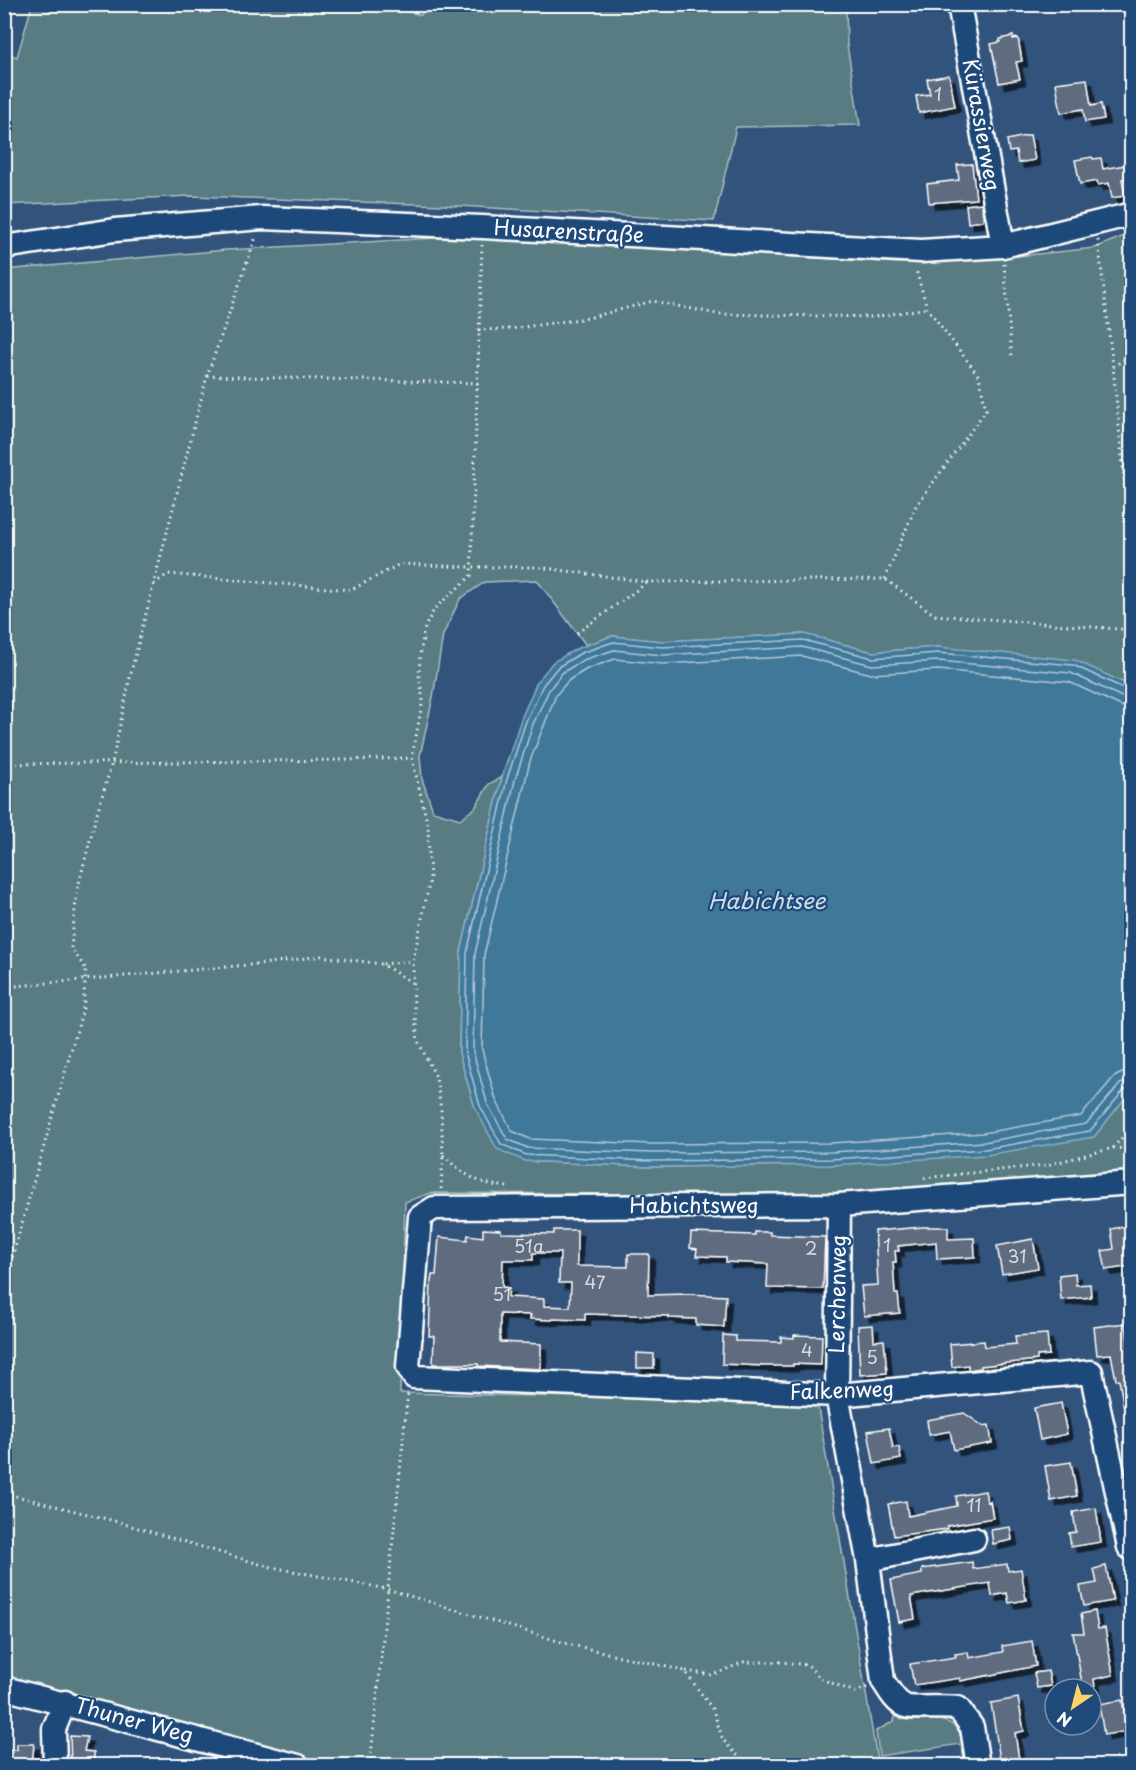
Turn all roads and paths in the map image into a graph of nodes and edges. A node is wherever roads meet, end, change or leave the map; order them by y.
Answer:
1 (959, 4) edge
2 (1131, 214) edge
3 (262, 218) junction
4 (1096, 224) junction
5 (482, 237) dead end
6 (1003, 246) junction
7 (4, 247) edge
8 (912, 250) junction
9 (927, 308) junction
10 (478, 330) junction
11 (1131, 354) edge
12 (1012, 358) dead end
13 (1113, 367) junction
14 (207, 376) junction
15 (478, 383) junction
16 (1131, 557) edge
17 (470, 567) junction
18 (885, 579) junction
19 (648, 582) junction
20 (153, 585) junction
21 (1131, 630) edge
22 (577, 633) dead end
23 (412, 758) junction
24 (112, 763) junction
25 (4, 764) edge
26 (413, 961) junction
27 (382, 964) junction
28 (86, 979) junction
29 (414, 984) junction
30 (4, 987) edge
31 (1131, 1126) edge
32 (1113, 1148) junction
33 (1131, 1149) edge
34 (443, 1155) junction
35 (915, 1179) dead end
36 (1131, 1183) edge
37 (516, 1188) dead end
38 (839, 1205) junction
39 (434, 1208) junction
40 (4, 1286) edge
41 (414, 1377) junction
42 (837, 1395) junction
43 (4, 1493) edge
44 (974, 1539) dead end
45 (1131, 1552) edge
46 (868, 1560) junction
47 (387, 1589) junction
48 (685, 1671) junction
49 (883, 1681) junction
50 (4, 1688) edge
51 (65, 1702) junction
52 (55, 1766) edge
53 (298, 1766) edge
54 (370, 1766) edge
55 (753, 1766) edge
56 (978, 1766) edge

1 - 6 street, Kürassierweg
2 - 4 street, Husarenstraße
3 - 7 street, Husarenstraße
3 - 8 street, Husarenstraße
3 - 14 path
4 - 6 street, Husarenstraße
4 - 13 path
5 - 10 path
6 - 8 street, Husarenstraße
6 - 12 path
8 - 9 path
9 - 10 path
9 - 18 path
10 - 15 path
11 - 13 path
13 - 16 path
14 - 15 path
14 - 20 path
15 - 17 path
17 - 19 path
17 - 20 path
17 - 23 path
18 - 19 path
18 - 21 path
19 - 22 path
20 - 24 path
23 - 24 path
23 - 26 path
24 - 25 path
24 - 28 path
26 - 27 path
26 - 29 path
27 - 28 path
27 - 29 path
28 - 30 path
28 - 40 path
29 - 34 path
31 - 32 path
32 - 33 path
32 - 35 path
34 - 37 path
34 - 39 path
36 - 38 street, Habichtsweg
38 - 39 street, Habichtsweg
38 - 42 street, Lerchenweg
39 - 41 street
41 - 42 street, Falkenweg
41 - 47 path
42 - 45 street, Falkenweg
42 - 46 street, Lerchenweg
43 - 47 path
44 - 46 street
46 - 49 street, Lerchenweg
47 - 48 path
47 - 54 path
48 - 49 path
48 - 55 path
49 - 56 street
50 - 51 street, Thuner Weg
51 - 52 street
51 - 53 street, Thuner Weg

